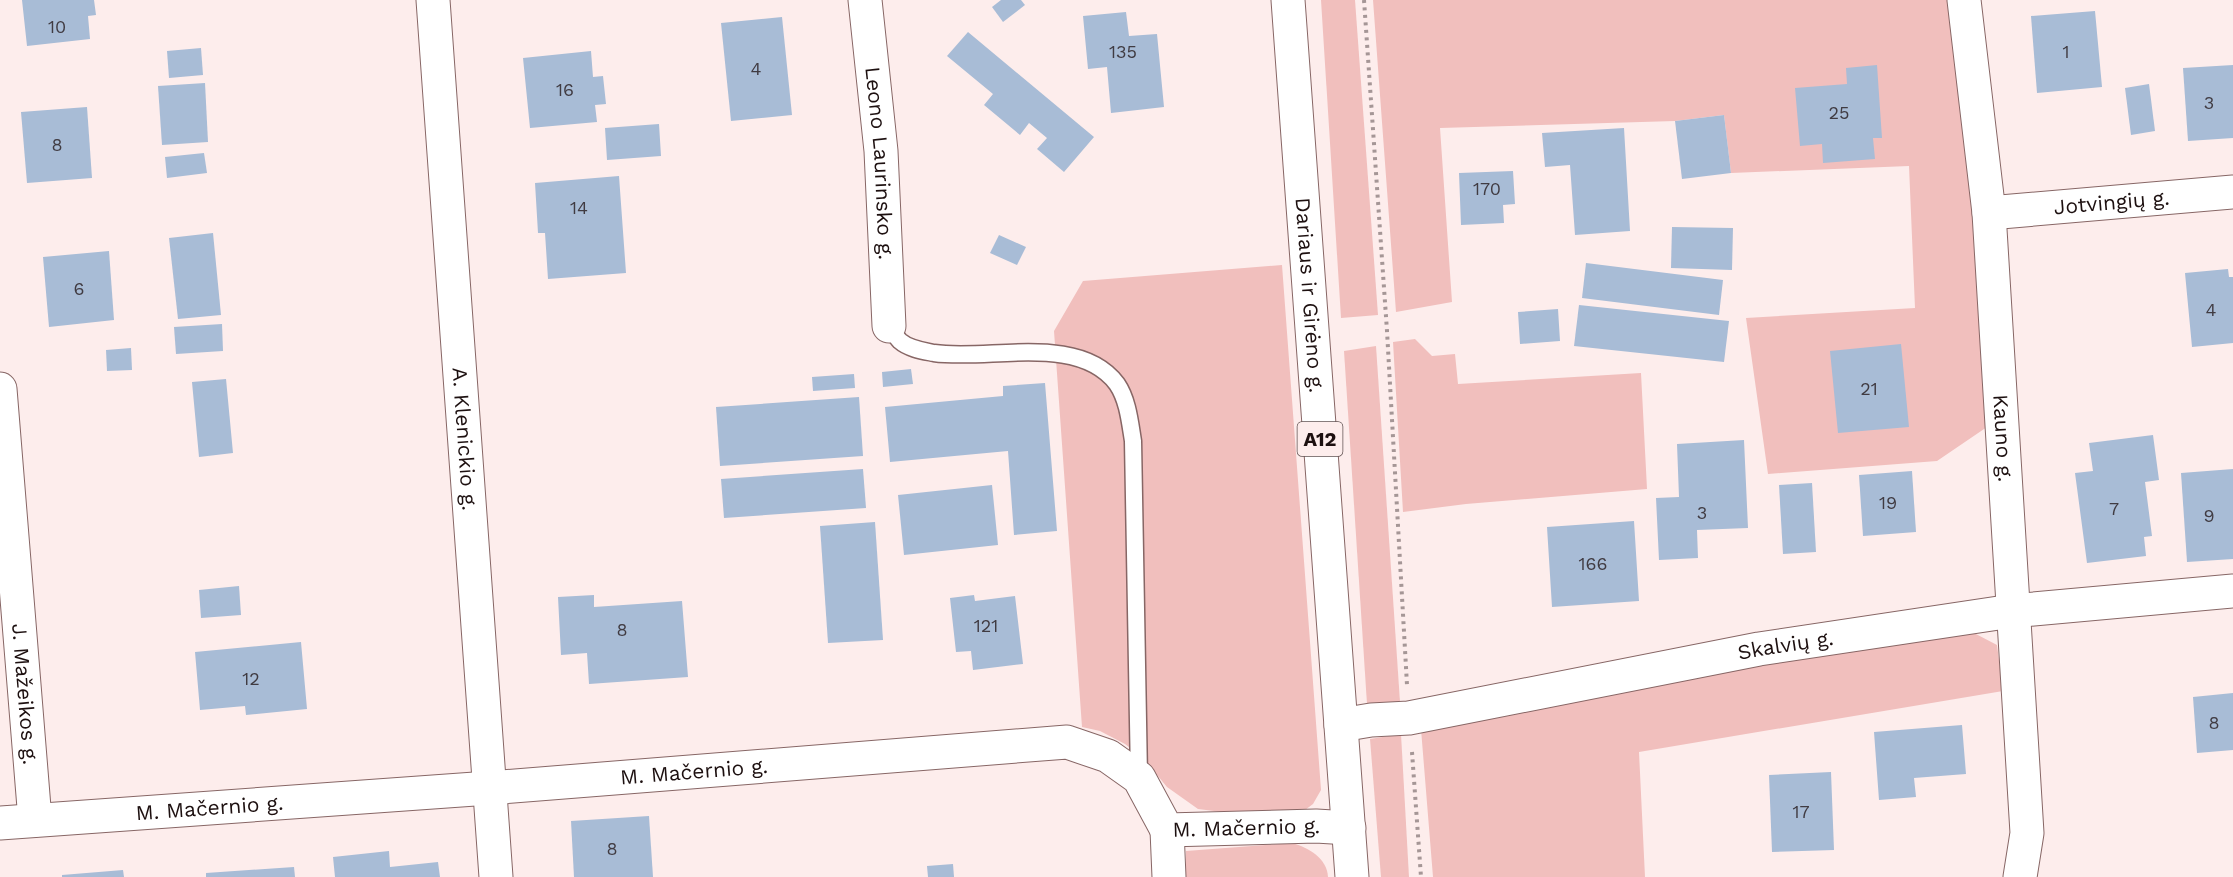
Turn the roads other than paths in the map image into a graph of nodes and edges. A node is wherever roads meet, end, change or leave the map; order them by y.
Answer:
1 (433, 0) edge
2 (865, 0) edge
3 (1288, 0) edge
4 (1964, 0) edge
5 (2233, 192) edge
6 (1989, 213) junction
7 (890, 326) joint
8 (0, 389) edge
9 (2233, 591) edge
10 (2012, 611) junction
11 (1341, 725) junction
12 (1139, 778) junction
13 (489, 788) junction
14 (35, 819) junction
15 (0, 823) edge
16 (1349, 828) junction
17 (1167, 830) junction
18 (496, 877) edge
19 (1169, 877) edge
20 (1352, 877) edge
21 (2020, 877) edge

1 - 13 main road, A. Klenickio g.
2 - 7 main road, Leono Laurinsko g.
3 - 11 main road, Dariaus ir Girėno g. / A12
4 - 6 main road, Kauno g.
5 - 6 main road, Jotvingių g.
6 - 10 main road, Kauno g.
7 - 12 lane
8 - 14 main road, J. Mažeikos g.
9 - 10 main road, Skalvių g.
10 - 11 main road, Skalvių g.
10 - 21 main road, Kauno g.
11 - 16 main road, Dariaus ir Girėno g. / A12
12 - 13 main road, M. Mačernio g.
12 - 17 main road, M. Mačernio g.
13 - 14 main road, M. Mačernio g.
13 - 18 main road, A. Klenickio g.
14 - 15 main road, M. Mačernio g.
16 - 17 main road, M. Mačernio g.
16 - 20 main road, Dariaus ir Girėno g. / A12
17 - 19 main road

